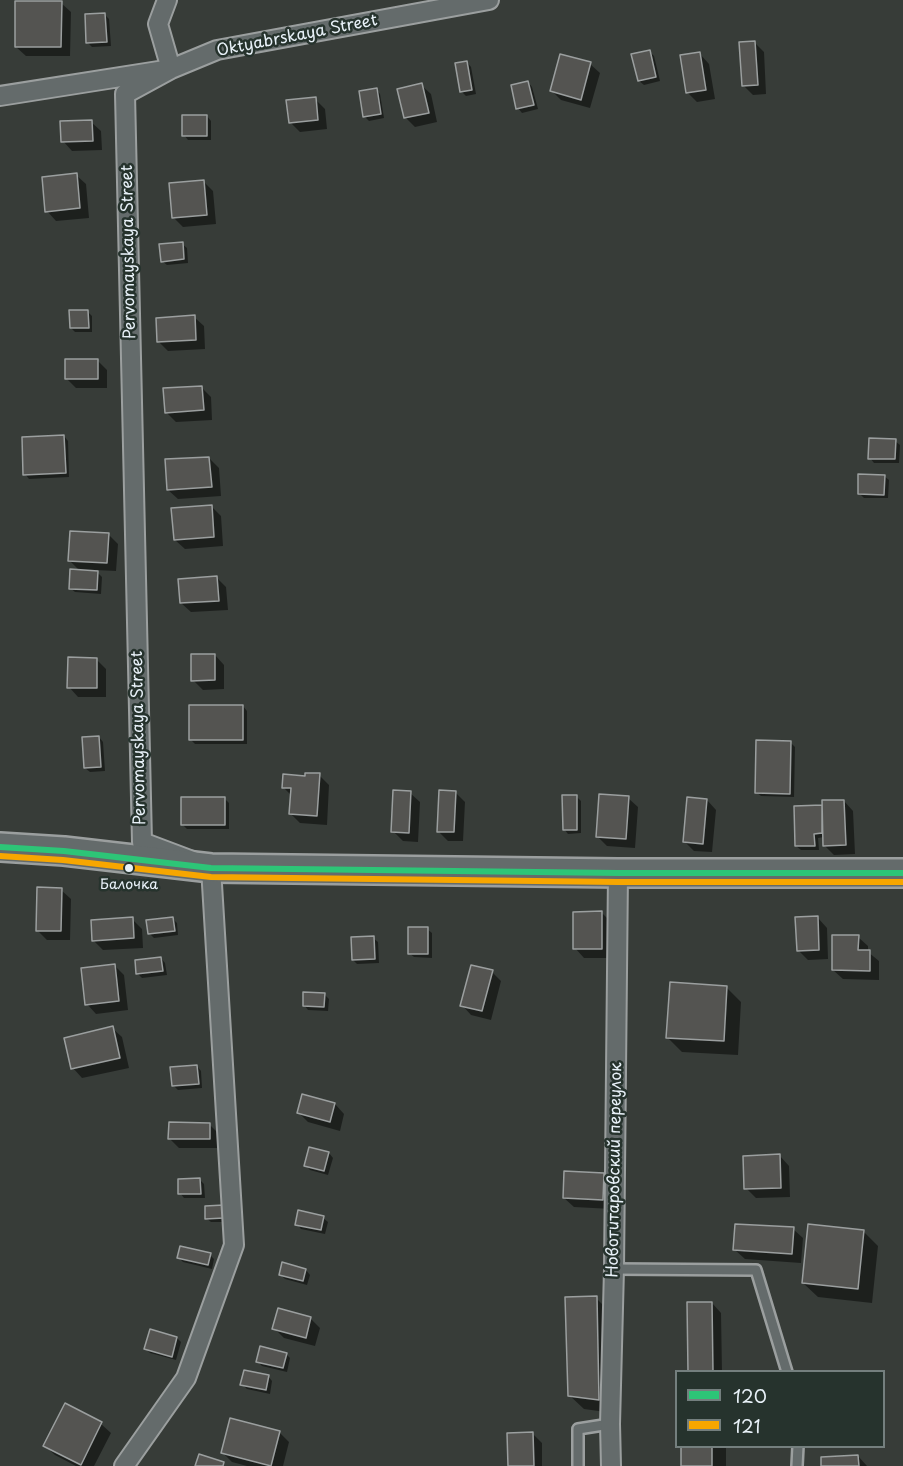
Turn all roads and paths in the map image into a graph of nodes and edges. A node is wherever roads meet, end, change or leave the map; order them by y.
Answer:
1 (167, 0) edge
2 (489, 0) edge
3 (171, 69) junction
4 (0, 96) edge
5 (0, 847) edge
6 (211, 868) junction
7 (618, 873) junction
8 (903, 873) edge
9 (614, 1269) junction
10 (787, 1370) edge
11 (610, 1424) junction
12 (798, 1448) edge
13 (124, 1466) edge
14 (578, 1466) edge
15 (611, 1466) edge
16 (798, 1466) edge

1 - 3 street
2 - 3 street, Oktyabrskaya Street
3 - 4 street, Oktyabrskaya Street
3 - 6 street, Pervomayskaya Street
5 - 6 street
6 - 7 street
6 - 13 street
7 - 8 street
7 - 9 street, Новотитаровский переулок
9 - 10 lane
9 - 11 street, Новотитаровский переулок
11 - 14 lane
11 - 15 street, Новотитаровский переулок
12 - 16 lane

